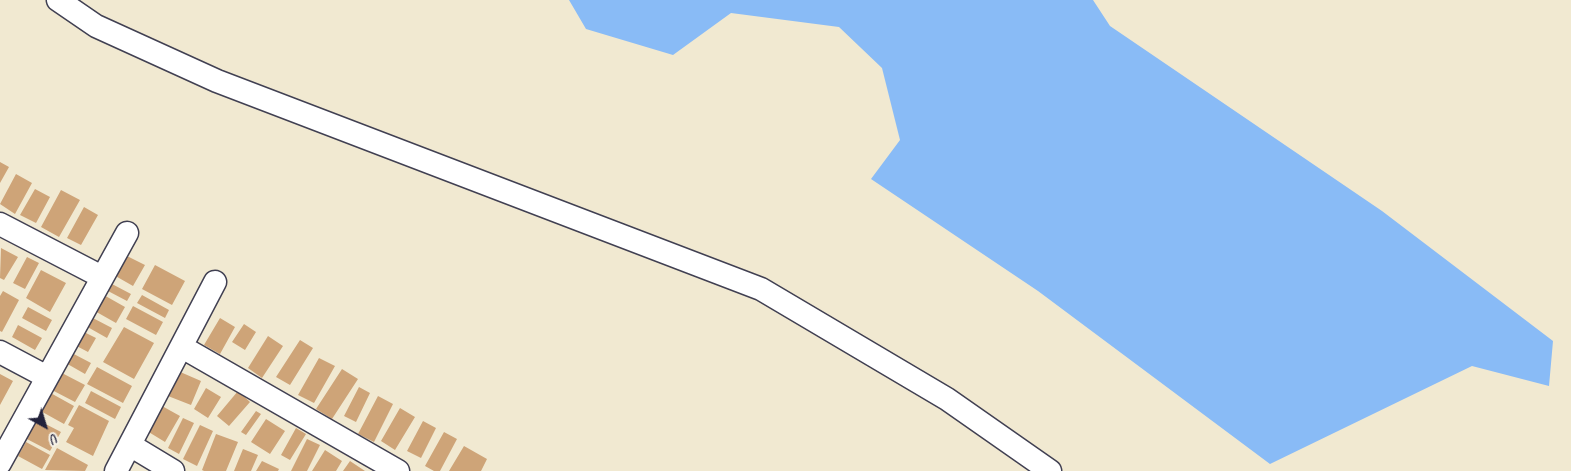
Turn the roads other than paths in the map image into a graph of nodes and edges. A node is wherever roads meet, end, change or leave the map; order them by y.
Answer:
1 (58, 0) edge
2 (0, 224) edge
3 (127, 233) dead end
4 (102, 277) junction
5 (215, 282) dead end
6 (182, 347) junction
7 (0, 352) edge
8 (47, 377) junction
9 (130, 445) junction
10 (0, 463) edge
11 (0, 469) edge
12 (4, 471) edge
13 (116, 471) edge
14 (173, 471) edge
15 (398, 471) edge
16 (1050, 471) edge

1 - 16 street
2 - 4 street
3 - 4 street
4 - 8 street
5 - 6 street
6 - 9 street
6 - 15 street
7 - 8 street
8 - 10 street
9 - 13 street
9 - 14 street
11 - 12 street

